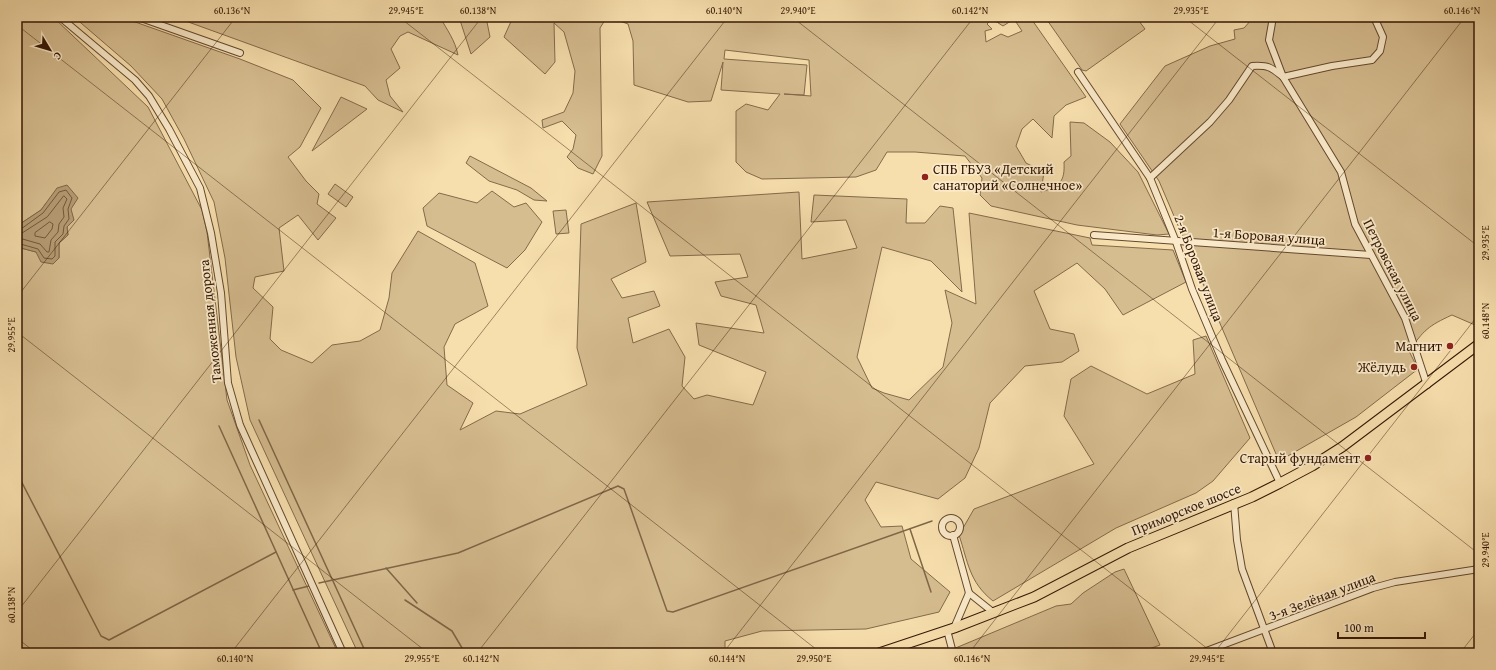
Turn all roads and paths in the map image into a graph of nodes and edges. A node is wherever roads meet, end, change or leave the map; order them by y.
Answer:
1 (60, 17) edge
2 (138, 17) edge
3 (1273, 17) edge
4 (1374, 17) edge
5 (240, 53) dead end
6 (1078, 72) dead end
7 (1282, 77) junction
8 (1150, 178) junction
9 (1094, 234) dead end
10 (1176, 242) junction
11 (1371, 255) junction
12 (1479, 344) edge
13 (1427, 385) junction
14 (1280, 483) junction
15 (1234, 503) junction
16 (953, 535) dead end
17 (1479, 569) edge
18 (969, 593) junction
19 (994, 613) junction
20 (950, 629) junction
21 (1265, 630) junction
22 (343, 653) edge
23 (879, 653) edge
24 (953, 653) edge
25 (1201, 653) edge
26 (1273, 653) edge

1 - 22 street, Таможенная дорога
2 - 5 street
3 - 7 street, Петровская улица
4 - 7 street
6 - 8 street, 2-я Боровая улица
7 - 8 street
7 - 11 street, Петровская улица
8 - 10 street, 2-я Боровая улица
9 - 10 street, 1-я Боровая улица
10 - 11 street, 1-я Боровая улица
10 - 14 street, 2-я Боровая улица
11 - 13 street, Петровская улица
12 - 13 main road, Приморское шоссе
13 - 14 main road, Приморское шоссе
14 - 15 main road, Приморское шоссе
15 - 19 main road, Приморское шоссе
15 - 21 street
16 - 18 street
17 - 21 street, 3-я Зелёная улица
18 - 19 street
18 - 20 street
19 - 20 main road, Приморское шоссе
20 - 23 main road, Приморское шоссе
20 - 24 street
21 - 25 street, 3-я Зелёная улица
21 - 26 street

